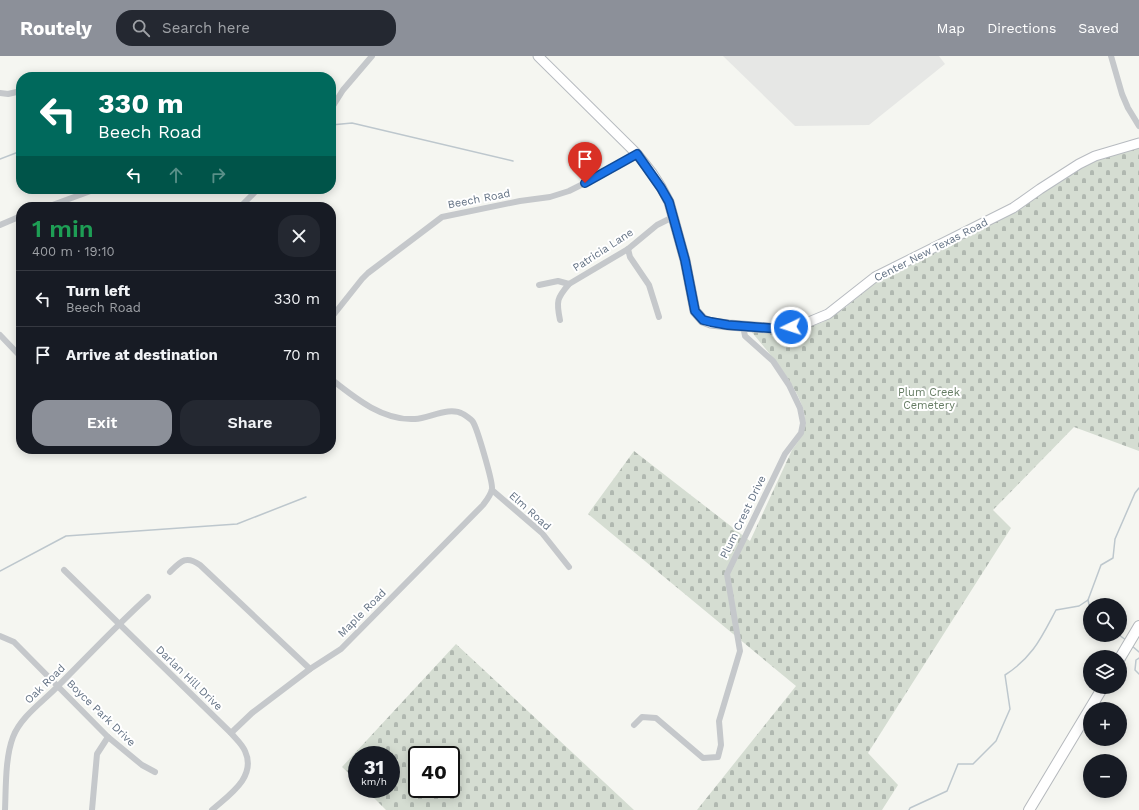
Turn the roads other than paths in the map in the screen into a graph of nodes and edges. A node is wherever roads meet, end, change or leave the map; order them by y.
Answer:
1 (372, 56) edge
2 (538, 56) edge
3 (1111, 56) edge
4 (16, 92) edge
5 (0, 94) edge
6 (336, 101) edge
7 (1139, 126) edge
8 (1139, 143) edge
9 (637, 154) junction
10 (82, 194) edge
11 (253, 194) edge
12 (61, 202) edge
13 (245, 202) edge
14 (674, 217) junction
15 (16, 218) edge
16 (0, 225) edge
17 (628, 249) junction
18 (569, 284) junction
19 (539, 285) dead end
20 (336, 312) edge
21 (659, 317) dead end
22 (560, 320) dead end
23 (743, 326) junction
24 (0, 335) edge
25 (16, 352) edge
26 (336, 383) edge
27 (492, 490) junction
28 (569, 567) dead end
29 (64, 570) dead end
30 (170, 572) dead end
31 (148, 597) dead end
32 (119, 623) junction
33 (1139, 626) edge
34 (0, 636) edge
35 (1125, 650) edge
36 (310, 669) junction
37 (58, 686) junction
38 (1099, 694) edge
39 (634, 725) dead end
40 (231, 733) junction
41 (108, 737) junction
42 (155, 772) dead end
43 (5, 810) edge
44 (92, 810) edge
45 (212, 810) edge
46 (1029, 810) edge

1 - 6 street
2 - 9 street, Center New Texas Road
3 - 7 street
4 - 5 street
8 - 23 street, Center New Texas Road
9 - 14 street, Center New Texas Road
9 - 20 street, Beech Road
10 - 12 street
11 - 13 street
14 - 17 street, Patricia Lane
14 - 23 street, Center New Texas Road
15 - 16 street
17 - 18 street, Patricia Lane
17 - 21 street
18 - 19 street, Patricia Lane
18 - 22 street
23 - 39 street, Plum Crest Drive
24 - 25 street
26 - 27 street
27 - 28 street, Elm Road
27 - 36 street, Maple Road
29 - 32 street, Darlan Hill Drive
30 - 36 street
31 - 32 street, Oak Road
32 - 37 street, Oak Road
32 - 40 street, Darlan Hill Drive
33 - 35 main road
34 - 37 street, Boyce Park Drive
36 - 40 street, Maple Road
37 - 41 street, Boyce Park Drive
37 - 43 street, Oak Road
38 - 46 main road
40 - 45 street, Darlan Hill Drive
41 - 42 street, Boyce Park Drive
41 - 44 street

